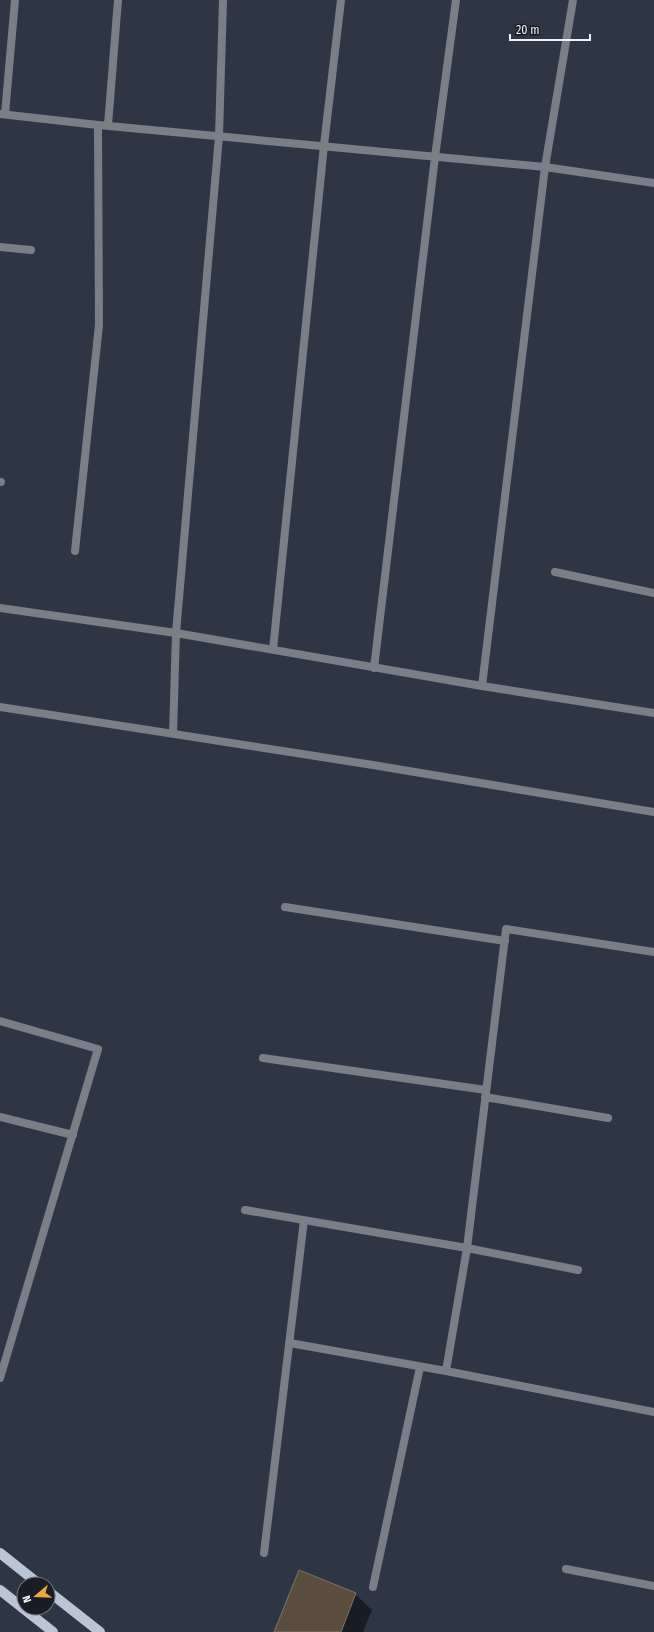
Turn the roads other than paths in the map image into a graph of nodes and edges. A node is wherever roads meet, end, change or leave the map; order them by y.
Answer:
1 (15, 0) edge
2 (118, 0) edge
3 (223, 0) edge
4 (341, 0) edge
5 (456, 0) edge
6 (573, 0) edge
7 (2, 114) edge
8 (98, 125) junction
9 (108, 125) junction
10 (219, 136) junction
11 (324, 145) junction
12 (435, 157) junction
13 (545, 167) junction
14 (654, 183) edge
15 (0, 247) edge
16 (30, 250) dead end
17 (75, 551) dead end
18 (555, 572) dead end
19 (654, 593) edge
20 (0, 608) edge
21 (176, 633) junction
22 (273, 650) junction
23 (374, 668) junction
24 (482, 686) junction
25 (0, 708) edge
26 (654, 713) edge
27 (172, 734) junction
28 (654, 812) edge
29 (285, 907) dead end
30 (505, 940) junction
31 (654, 952) edge
32 (0, 1021) edge
33 (263, 1058) dead end
34 (486, 1093) junction
35 (0, 1117) edge
36 (608, 1118) dead end
37 (73, 1135) junction
38 (245, 1210) dead end
39 (304, 1220) junction
40 (466, 1248) junction
41 (578, 1270) dead end
42 (290, 1344) junction
43 (420, 1367) junction
44 (446, 1371) junction
45 (0, 1378) edge
46 (654, 1412) edge
47 (264, 1552) dead end
48 (0, 1553) edge
49 (566, 1569) dead end
50 (29, 1576) edge
51 (654, 1586) edge
52 (373, 1588) dead end
53 (0, 1590) edge
54 (56, 1597) edge
55 (54, 1632) edge
56 (100, 1632) edge

1 - 7 street
2 - 9 street
3 - 10 street
4 - 11 street
5 - 12 street
6 - 13 street
7 - 8 street
8 - 9 street
8 - 17 street
9 - 10 street
10 - 11 street
10 - 21 street
11 - 12 street
11 - 22 street
12 - 13 street
12 - 23 street
13 - 14 street
13 - 24 street
15 - 16 street
18 - 19 street
20 - 21 street
21 - 22 street
21 - 27 street
22 - 23 street
23 - 24 street
24 - 26 street
25 - 27 street
27 - 28 street
29 - 30 street
30 - 31 street
30 - 34 street
32 - 37 street
33 - 34 street
34 - 36 street
34 - 40 street
35 - 37 street
37 - 45 street
38 - 39 street
39 - 40 street
39 - 42 street
40 - 41 street
40 - 44 street
42 - 43 street
42 - 47 street
43 - 44 street
43 - 52 street
44 - 46 street
48 - 50 main road
49 - 51 street
53 - 55 main road
54 - 56 main road

